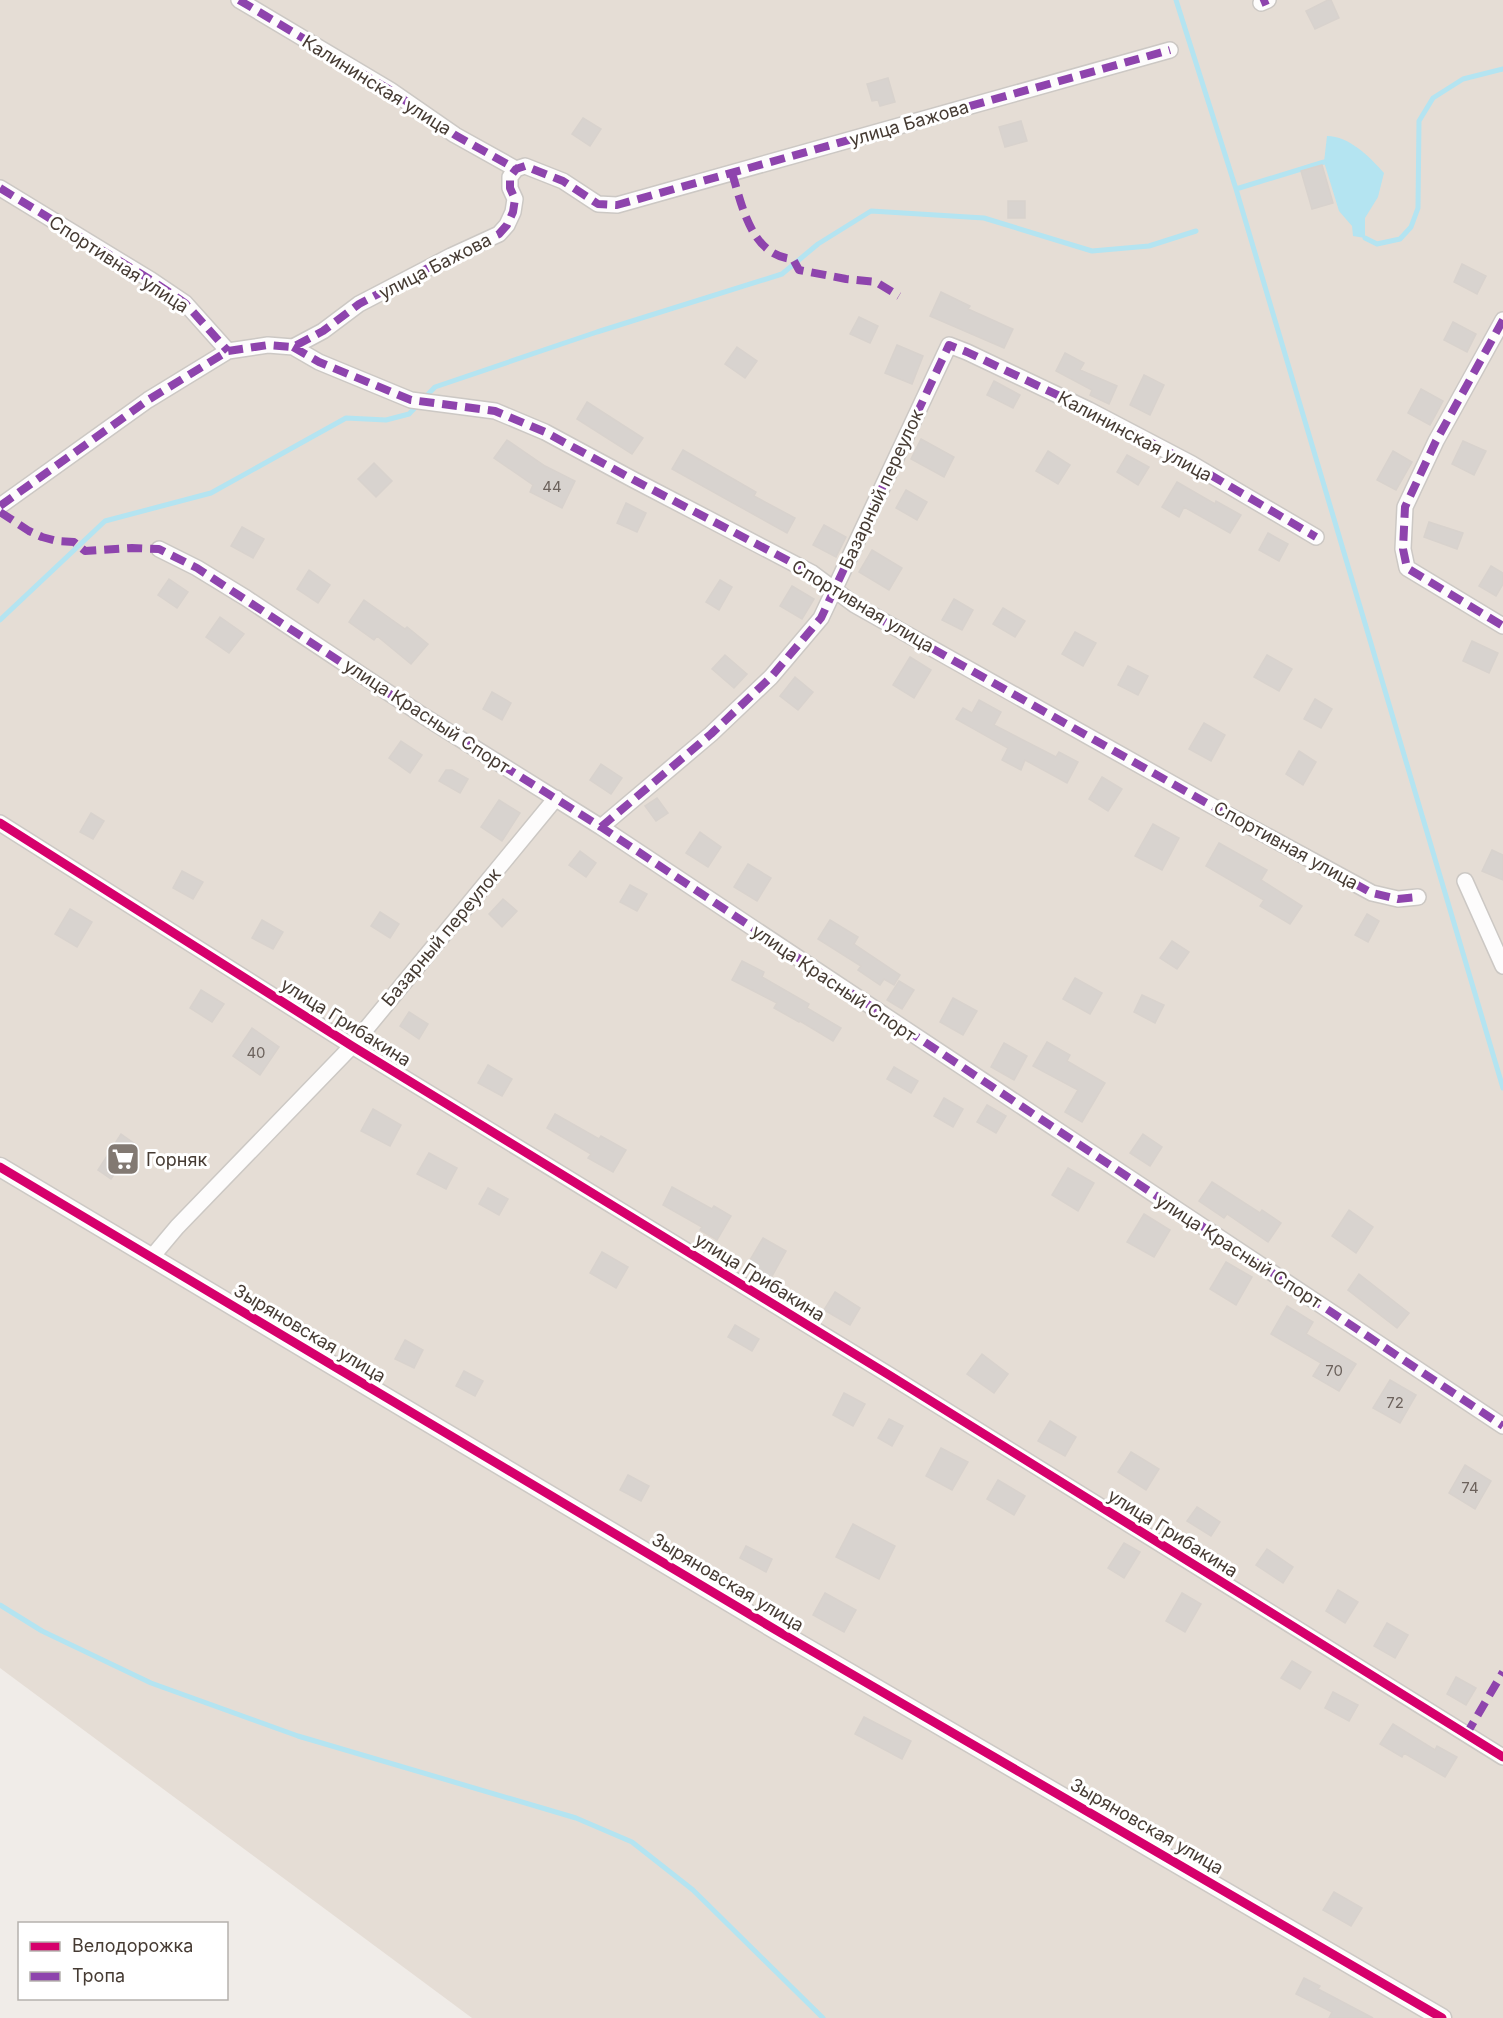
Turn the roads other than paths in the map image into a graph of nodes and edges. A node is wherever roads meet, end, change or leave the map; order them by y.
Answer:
1 (239, 0) edge
2 (1170, 50) dead end
3 (516, 169) junction
4 (0, 188) edge
5 (1503, 320) edge
6 (949, 345) joint
7 (293, 347) junction
8 (228, 351) junction
9 (0, 506) edge
10 (1316, 537) dead end
11 (159, 549) dead end
12 (833, 590) junction
13 (1503, 626) edge
14 (556, 798) junction
15 (0, 823) edge
16 (601, 827) junction
17 (1465, 880) dead end
18 (1418, 897) dead end
19 (1503, 966) edge
20 (352, 1046) junction
21 (0, 1167) edge
22 (151, 1258) junction
23 (1503, 1426) edge
24 (1503, 1757) edge
25 (1442, 2018) edge

1 - 3 street, Калининская улица
2 - 3 street, улица Бажова
3 - 7 street, улица Бажова
4 - 8 street, Спортивная улица
5 - 13 street
6 - 10 street, Калининская улица
6 - 12 street, Базарный переулок
7 - 8 street
7 - 12 street, Спортивная улица
8 - 9 street
11 - 14 street, улица Красный Спорт
12 - 16 street, Базарный переулок
12 - 18 street, Спортивная улица
14 - 16 street, улица Красный Спорт
14 - 20 street, Базарный переулок
15 - 20 street, улица Грибакина
16 - 23 street, улица Красный Спорт
17 - 19 street
20 - 22 street, Базарный переулок
20 - 24 street, улица Грибакина
21 - 22 street, Зыряновская улица
22 - 25 street, Зыряновская улица

